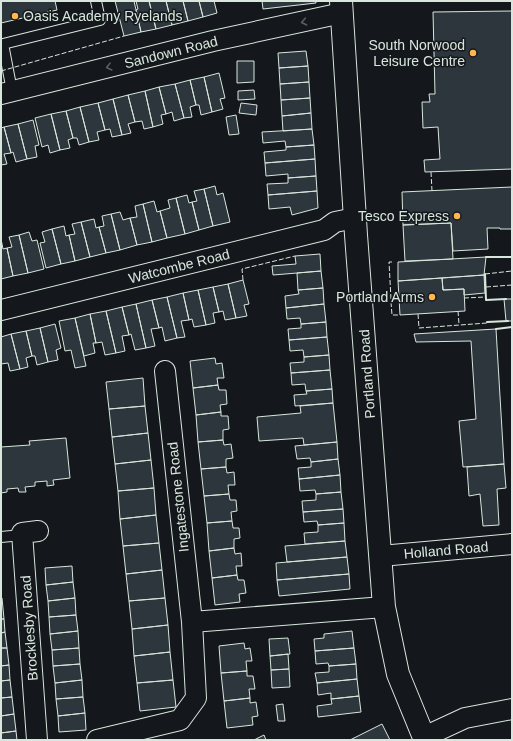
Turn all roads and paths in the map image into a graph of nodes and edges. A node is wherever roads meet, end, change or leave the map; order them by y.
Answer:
1 (96, 1) edge
2 (342, 7) edge
3 (7, 93) edge
4 (355, 218) junction
5 (1, 310) edge
6 (165, 371) dead end
7 (30, 533) joint
8 (1, 537) edge
9 (512, 544) edge
10 (381, 556) junction
11 (384, 607) junction
12 (192, 622) junction
13 (512, 709) edge
14 (424, 738) edge
15 (37, 740) edge
16 (96, 740) edge

1 - 3 lane
2 -> 3 street, Sandown Road
2 - 4 main road, Portland Road
4 - 5 street, Watcombe Road
4 - 10 main road, Portland Road
6 - 12 street, Ingatestone Road
7 - 8 lane
7 - 15 street, Brocklesby Road
9 - 10 street, Holland Road
10 - 11 main road, Portland Road
11 - 12 street
11 - 14 main road, Portland Road
12 - 16 street, Ingatestone Road
13 - 14 street

